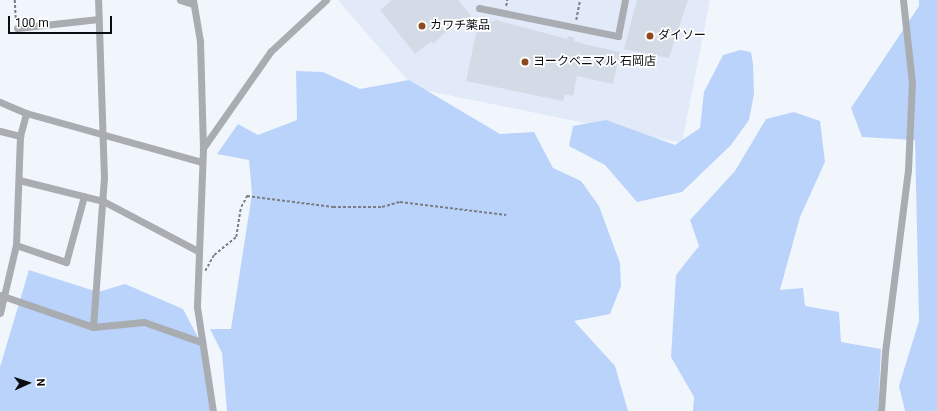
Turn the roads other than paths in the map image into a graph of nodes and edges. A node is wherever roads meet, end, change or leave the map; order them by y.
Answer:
1 (98, 0) edge
2 (180, 0) edge
3 (326, 0) edge
4 (625, 0) edge
5 (903, 0) edge
6 (193, 2) edge
7 (479, 8) dead end
8 (99, 19) junction
9 (17, 28) road end
10 (0, 102) edge
11 (26, 113) junction
12 (0, 131) edge
13 (103, 133) junction
14 (20, 136) junction
15 (203, 149) junction
16 (201, 162) junction
17 (20, 180) junction
18 (84, 196) junction
19 (103, 201) junction
20 (16, 245) junction
21 (198, 251) junction
22 (3, 296) edge
23 (0, 313) edge
24 (93, 327) junction
25 (200, 342) junction
26 (213, 411) edge
27 (881, 411) edge

1 - 8 street
2 - 6 street
3 - 15 street
4 - 7 street
5 - 27 street
6 - 15 street
8 - 9 street
8 - 13 street
10 - 11 street
11 - 13 street
11 - 14 street
12 - 14 street
13 - 16 street
13 - 19 street
14 - 17 street
15 - 16 street
16 - 21 street
17 - 18 street
17 - 20 street
18 - 19 street
18 - 20 street
19 - 21 street
19 - 24 street
20 - 22 street
21 - 25 street
22 - 23 street
22 - 24 street
24 - 25 street
25 - 26 street

